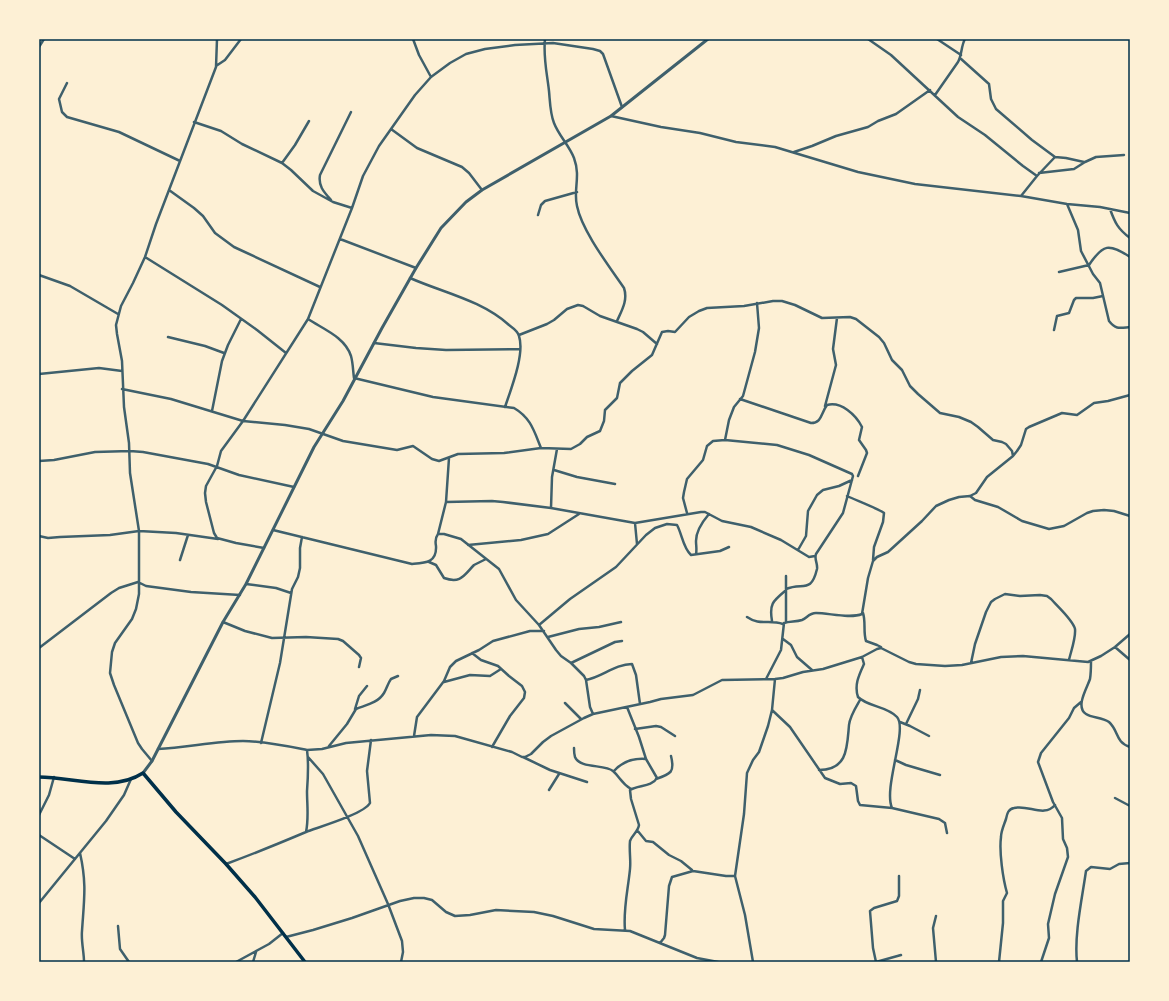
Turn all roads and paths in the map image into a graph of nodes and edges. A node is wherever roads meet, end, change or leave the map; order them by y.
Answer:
1 (44, 39) edge
2 (217, 39) edge
3 (241, 39) edge
4 (413, 39) edge
5 (545, 39) edge
6 (708, 39) edge
7 (868, 39) edge
8 (937, 39) edge
9 (965, 39) edge
10 (545, 43) junction
11 (39, 47) edge
12 (961, 55) junction
13 (960, 58) junction
14 (216, 67) junction
15 (431, 77) junction
16 (67, 83) dead end
17 (930, 90) junction
18 (935, 95) junction
19 (622, 107) junction
20 (351, 112) dead end
21 (610, 116) junction
22 (309, 121) dead end
23 (194, 122) junction
24 (391, 129) junction
25 (566, 143) junction
26 (793, 152) junction
27 (1124, 155) dead end
28 (1055, 157) junction
29 (180, 160) junction
30 (1085, 162) junction
31 (282, 163) junction
32 (1039, 173) junction
33 (1037, 176) junction
34 (169, 190) junction
35 (482, 190) junction
36 (577, 192) junction
37 (1021, 196) junction
38 (333, 202) junction
39 (1067, 204) junction
40 (352, 208) junction
41 (1110, 209) junction
42 (1130, 213) edge
43 (538, 215) dead end
44 (1130, 238) edge
45 (340, 239) junction
46 (145, 257) junction
47 (1130, 257) edge
48 (1089, 265) junction
49 (416, 268) junction
50 (1059, 272) dead end
51 (39, 275) edge
52 (410, 278) junction
53 (320, 288) junction
54 (1103, 296) junction
55 (757, 303) junction
56 (118, 314) junction
57 (837, 318) junction
58 (241, 319) junction
59 (308, 319) junction
60 (617, 321) junction
61 (1130, 327) edge
62 (1054, 330) dead end
63 (519, 335) junction
64 (168, 336) dead end
65 (374, 343) junction
66 (656, 344) junction
67 (520, 350) junction
68 (224, 353) junction
69 (286, 353) junction
70 (122, 371) junction
71 (39, 374) edge
72 (354, 378) junction
73 (122, 390) junction
74 (1130, 395) edge
75 (740, 399) junction
76 (505, 407) junction
77 (825, 408) junction
78 (212, 411) junction
79 (243, 421) junction
80 (322, 433) junction
81 (725, 440) junction
82 (541, 448) junction
83 (557, 450) junction
84 (130, 451) junction
85 (1013, 456) junction
86 (448, 458) junction
87 (39, 461) edge
88 (216, 466) junction
89 (554, 470) junction
90 (858, 476) dead end
91 (852, 480) junction
92 (615, 484) dead end
93 (294, 487) junction
94 (847, 496) junction
95 (970, 496) junction
96 (446, 502) junction
97 (551, 508) junction
98 (579, 514) junction
99 (687, 514) junction
100 (709, 514) junction
101 (1130, 516) edge
102 (634, 523) junction
103 (273, 530) junction
104 (139, 531) junction
105 (438, 534) junction
106 (188, 535) junction
107 (39, 536) edge
108 (302, 537) junction
109 (220, 539) junction
110 (468, 545) junction
111 (637, 545) junction
112 (729, 547) dead end
113 (264, 548) junction
114 (798, 550) junction
115 (696, 554) junction
116 (815, 556) junction
117 (486, 559) junction
118 (180, 560) dead end
119 (873, 561) junction
120 (428, 562) junction
121 (786, 576) dead end
122 (138, 582) junction
123 (246, 584) junction
124 (786, 590) junction
125 (291, 593) junction
126 (240, 595) junction
127 (863, 612) junction
128 (746, 617) dead end
129 (772, 621) junction
130 (223, 622) junction
131 (621, 622) dead end
132 (785, 623) junction
133 (539, 625) junction
134 (544, 631) junction
135 (1130, 634) edge
136 (548, 637) junction
137 (284, 638) junction
138 (783, 639) junction
139 (622, 641) dead end
140 (1115, 647) junction
141 (39, 648) edge
142 (881, 648) junction
143 (472, 653) junction
144 (862, 657) junction
145 (1069, 660) junction
146 (1130, 660) edge
147 (1092, 661) junction
148 (572, 663) junction
149 (971, 663) junction
150 (359, 667) dead end
151 (500, 669) junction
152 (812, 670) junction
153 (398, 676) dead end
154 (766, 679) junction
155 (775, 679) junction
156 (586, 680) junction
157 (444, 682) junction
158 (367, 686) dead end
159 (920, 690) dead end
160 (860, 700) junction
161 (1081, 702) junction
162 (565, 703) dead end
163 (640, 704) junction
164 (627, 707) junction
165 (772, 710) junction
166 (354, 711) junction
167 (593, 714) junction
168 (581, 719) junction
169 (900, 722) junction
170 (906, 724) junction
171 (635, 729) junction
172 (414, 736) junction
173 (675, 736) dead end
174 (929, 736) dead end
175 (371, 740) junction
176 (261, 743) junction
177 (328, 747) junction
178 (492, 747) junction
179 (1130, 747) edge
180 (574, 748) dead end
181 (157, 749) junction
182 (307, 750) junction
183 (671, 756) dead end
184 (308, 757) junction
185 (522, 757) junction
186 (646, 759) junction
187 (895, 760) junction
188 (152, 761) junction
189 (818, 770) junction
190 (614, 771) junction
191 (143, 773) junction
192 (559, 774) junction
193 (940, 775) dead end
194 (39, 777) edge
195 (54, 777) junction
196 (131, 779) junction
197 (656, 779) junction
198 (587, 782) dead end
199 (631, 789) junction
200 (549, 790) dead end
201 (1115, 798) dead end
202 (1055, 805) junction
203 (1130, 806) edge
204 (892, 808) junction
205 (39, 815) edge
206 (347, 817) junction
207 (637, 830) junction
208 (306, 832) junction
209 (947, 833) dead end
210 (39, 835) edge
211 (80, 852) junction
212 (75, 859) junction
213 (1130, 863) edge
214 (226, 864) junction
215 (693, 871) junction
216 (735, 876) junction
217 (899, 876) dead end
218 (39, 903) edge
219 (388, 904) junction
220 (936, 916) dead end
221 (118, 926) dead end
222 (625, 930) junction
223 (284, 935) junction
224 (660, 943) junction
225 (257, 951) junction
226 (901, 955) dead end
227 (84, 962) edge
228 (129, 962) edge
229 (236, 962) edge
230 (253, 962) edge
231 (305, 962) edge
232 (401, 962) edge
233 (718, 962) edge
234 (753, 962) edge
235 (876, 962) edge
236 (936, 962) edge
237 (999, 962) edge
238 (1041, 962) edge
239 (1077, 962) edge

1 - 11 street
2 - 14 street
3 - 14 street
4 - 15 street
5 - 10 street
6 - 19 street
7 - 17 street
8 - 12 street
9 - 12 street
10 - 15 street
10 - 19 street
10 - 25 street
12 - 13 street
13 - 18 street
13 - 28 street
14 - 23 street
15 - 24 street
16 - 29 street
17 - 18 street
17 - 26 street
18 - 33 street
19 - 21 street
20 - 38 street
21 - 25 street
21 - 26 street
22 - 31 street
23 - 29 street
23 - 31 street
24 - 35 street
24 - 40 street
25 - 35 street
25 - 36 street
26 - 37 street
27 - 30 street
28 - 30 street
28 - 32 street
29 - 34 street
30 - 32 street
31 - 38 street
32 - 33 street
33 - 37 street
34 - 46 street
34 - 53 street
35 - 49 street
36 - 43 street
36 - 60 street
37 - 39 street
38 - 40 street
39 - 41 street
39 - 48 street
40 - 45 street
41 - 42 street
41 - 44 street
45 - 49 street
45 - 53 street
46 - 56 street
46 - 58 street
47 - 48 street
48 - 50 street
48 - 54 street
49 - 52 street
51 - 56 street
52 - 63 street
52 - 65 street
53 - 59 street
54 - 61 street
54 - 62 street
55 - 57 street
55 - 66 street
55 - 75 street
56 - 70 street
57 - 77 street
57 - 85 street
58 - 68 street
58 - 69 street
59 - 69 street
59 - 72 street
60 - 63 street
60 - 66 street
63 - 67 street
64 - 68 street
65 - 67 street
65 - 72 street
66 - 83 street
67 - 76 street
68 - 78 street
69 - 79 street
70 - 71 street
70 - 73 street
72 - 76 street
72 - 80 street
73 - 78 street
73 - 84 street
74 - 85 street
75 - 77 street
75 - 81 street
76 - 82 street
77 - 90 street
78 - 79 street
79 - 80 street
79 - 88 street
80 - 86 street
80 - 93 street
81 - 91 street
81 - 99 street
82 - 83 street
82 - 86 street
83 - 89 street
84 - 87 street
84 - 88 street
84 - 104 street
85 - 95 street
86 - 96 street
88 - 93 street
88 - 109 street
89 - 92 street
89 - 97 street
91 - 94 street
91 - 114 street
93 - 103 street
94 - 116 street
94 - 119 street
95 - 101 street
95 - 119 street
96 - 97 street
96 - 105 street
97 - 98 street
98 - 102 street
98 - 110 street
99 - 100 street
99 - 102 street
100 - 114 street
100 - 115 street
102 - 111 street
103 - 108 street
103 - 113 street
104 - 106 street
104 - 107 street
104 - 122 street
105 - 110 street
105 - 120 street
106 - 109 street
106 - 118 street
108 - 120 street
108 - 125 street
109 - 113 street
110 - 117 street
111 - 115 street
111 - 133 street
112 - 115 street
113 - 123 street
114 - 116 street
116 - 124 street
117 - 120 street
117 - 133 street
119 - 127 street
121 - 124 street
122 - 126 street
122 - 141 street
122 - 188 street
123 - 125 street
123 - 126 street
124 - 129 street
124 - 132 street
125 - 137 street
126 - 130 street
127 - 132 street
127 - 142 street
128 - 129 street
129 - 132 street
130 - 137 street
130 - 181 street
131 - 136 street
132 - 138 street
133 - 134 street
134 - 136 street
134 - 143 street
135 - 140 street
136 - 148 street
137 - 150 street
137 - 176 street
138 - 152 street
138 - 154 street
139 - 148 street
140 - 146 street
140 - 147 street
142 - 144 street
142 - 149 street
143 - 151 street
143 - 157 street
144 - 152 street
144 - 160 street
145 - 147 street
145 - 149 street
145 - 149 street
147 - 161 street
148 - 156 street
151 - 157 street
151 - 178 street
152 - 155 street
153 - 166 street
154 - 155 street
154 - 163 street
155 - 165 street
156 - 163 street
156 - 167 street
157 - 172 street
158 - 166 street
159 - 170 street
160 - 169 street
160 - 189 street
161 - 179 street
161 - 202 street
162 - 168 street
163 - 164 street
164 - 167 street
164 - 171 street
165 - 189 street
165 - 216 street
166 - 177 street
167 - 168 street
168 - 185 street
169 - 170 street
169 - 187 street
170 - 174 street
171 - 173 street
171 - 186 street
172 - 175 street
172 - 178 street
175 - 177 street
175 - 206 street
176 - 181 street
176 - 182 street
177 - 182 street
178 - 185 street
180 - 190 street
181 - 188 street
182 - 184 street
183 - 197 street
184 - 206 street
184 - 208 street
185 - 192 street
186 - 190 street
186 - 197 street
187 - 193 street
187 - 204 street
188 - 191 street
189 - 204 street
190 - 199 street
191 - 196 main road
191 - 214 main road
192 - 198 street
192 - 200 street
194 - 195 main road
195 - 196 main road
195 - 205 street
196 - 211 street
197 - 199 street
199 - 207 street
201 - 203 street
202 - 237 street
202 - 238 street
204 - 209 street
206 - 208 street
206 - 219 street
207 - 215 street
207 - 222 street
208 - 214 street
210 - 212 street
211 - 212 street
211 - 227 street
212 - 218 street
213 - 239 street
214 - 223 main road
215 - 216 street
215 - 224 street
216 - 234 street
217 - 235 street
219 - 222 street
219 - 223 street
219 - 232 street
220 - 236 street
221 - 228 street
222 - 224 street
223 - 225 street
223 - 231 main road
224 - 233 street
225 - 229 street
225 - 230 street
226 - 235 street

